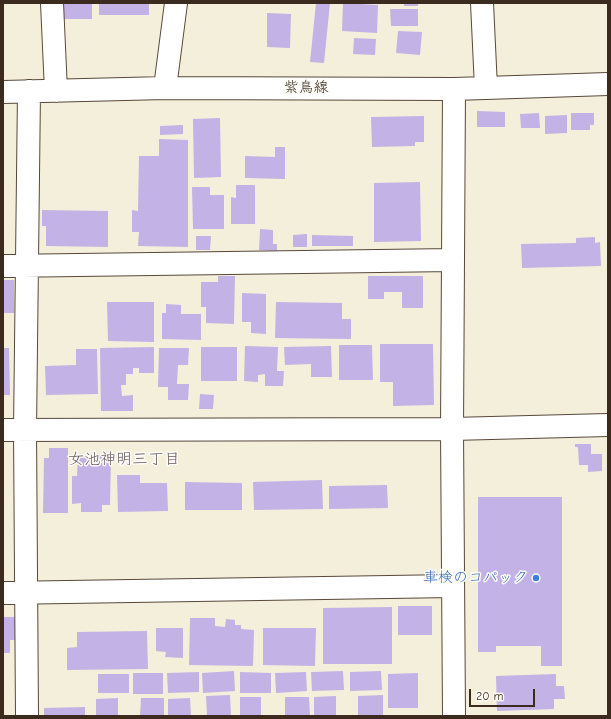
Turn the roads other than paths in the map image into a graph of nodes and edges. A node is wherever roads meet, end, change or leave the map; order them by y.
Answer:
1 (52, 3) edge
2 (176, 3) edge
3 (482, 3) edge
4 (608, 84) edge
5 (165, 88) junction
6 (486, 88) junction
7 (454, 89) junction
8 (29, 91) junction
9 (56, 91) junction
10 (3, 92) edge
11 (453, 260) junction
12 (3, 266) edge
13 (26, 266) junction
14 (608, 425) edge
15 (3, 430) edge
16 (25, 430) junction
17 (452, 430) junction
18 (453, 586) junction
19 (26, 592) junction
20 (3, 593) edge
21 (27, 716) edge
22 (454, 716) edge

1 - 9 street
2 - 5 street
3 - 6 street
4 - 6 street, 紫鳥線
5 - 7 street, 紫鳥線
5 - 9 street, 紫鳥線
6 - 7 street, 紫鳥線
7 - 11 street
8 - 9 street, 紫鳥線
8 - 10 street, 紫鳥線
8 - 13 street
11 - 13 street
11 - 17 street
12 - 13 street
13 - 16 street
14 - 17 street
15 - 16 street
16 - 17 street
16 - 19 street
17 - 18 street
18 - 19 street
18 - 22 street
19 - 20 street
19 - 21 street

